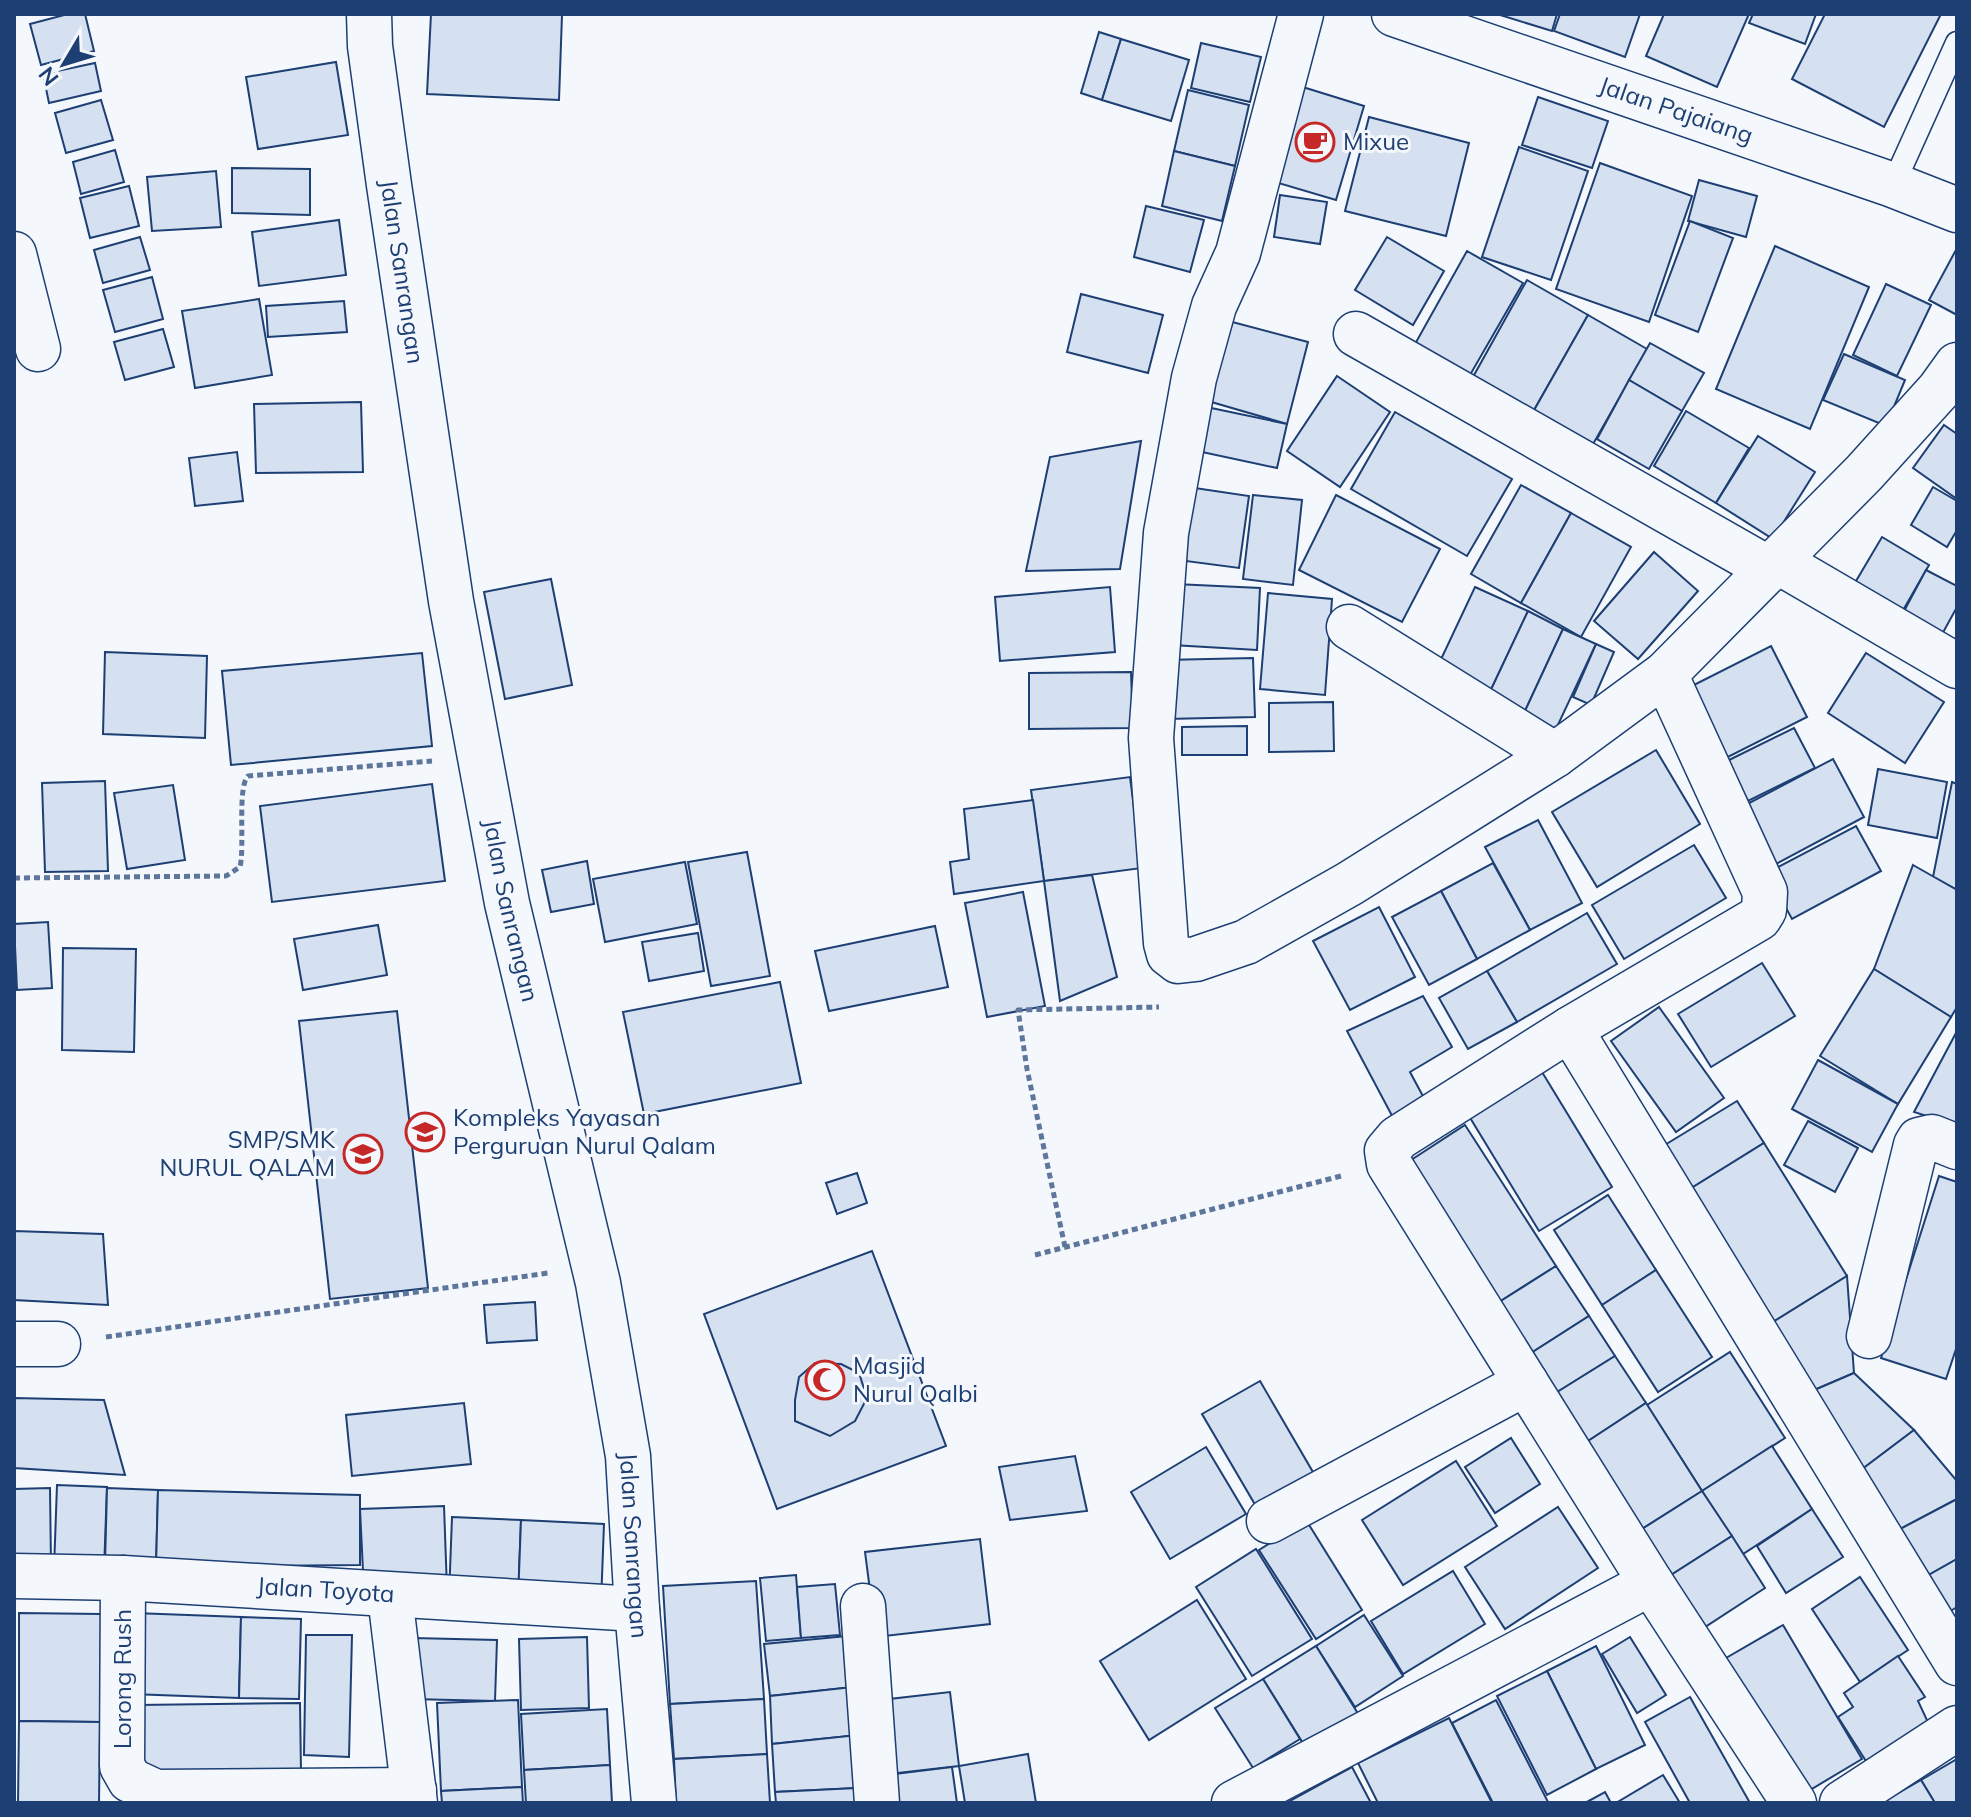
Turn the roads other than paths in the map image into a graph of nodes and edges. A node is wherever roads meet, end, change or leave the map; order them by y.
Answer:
1 (369, 14) edge
2 (1301, 14) edge
3 (1394, 14) edge
4 (1957, 43) edge
5 (1893, 185) junction
6 (1957, 210) edge
7 (14, 254) edge
8 (1356, 334) dead end
9 (38, 349) dead end
10 (1957, 365) edge
11 (1773, 565) junction
12 (1349, 627) dead end
13 (1957, 666) edge
14 (1665, 674) junction
15 (1555, 755) junction
16 (1570, 1029) junction
17 (1957, 1147) edge
18 (1869, 1336) dead end
19 (14, 1344) edge
20 (58, 1344) road end
21 (1526, 1383) junction
22 (1269, 1521) dead end
23 (14, 1576) edge
24 (123, 1578) junction
25 (1651, 1583) junction
26 (390, 1596) junction
27 (863, 1606) dead end
28 (637, 1609) junction
29 (1957, 1663) edge
30 (1957, 1728) edge
31 (414, 1797) edge
32 (654, 1803) edge
33 (877, 1803) edge
34 (1234, 1803) edge
35 (1794, 1803) edge
36 (1842, 1803) edge

1 - 28 street, Jalan Sanrangan
2 - 15 street
3 - 5 street, Jalan Pajaiang
4 - 5 lane
5 - 6 street, Jalan Pajaiang
7 - 9 street
8 - 11 street
10 - 11 street
11 - 13 street
11 - 14 street
12 - 15 street
14 - 15 street
14 - 16 street
16 - 21 street
16 - 29 street
17 - 18 street
19 - 20 street
21 - 22 street
21 - 25 street
23 - 24 street, Jalan Toyota
24 - 26 street, Jalan Toyota
24 - 31 street, Lorong Rush
25 - 34 street
25 - 35 street
26 - 28 street, Jalan Toyota
26 - 31 street
27 - 33 street
28 - 32 street, Jalan Sanrangan
30 - 36 street

